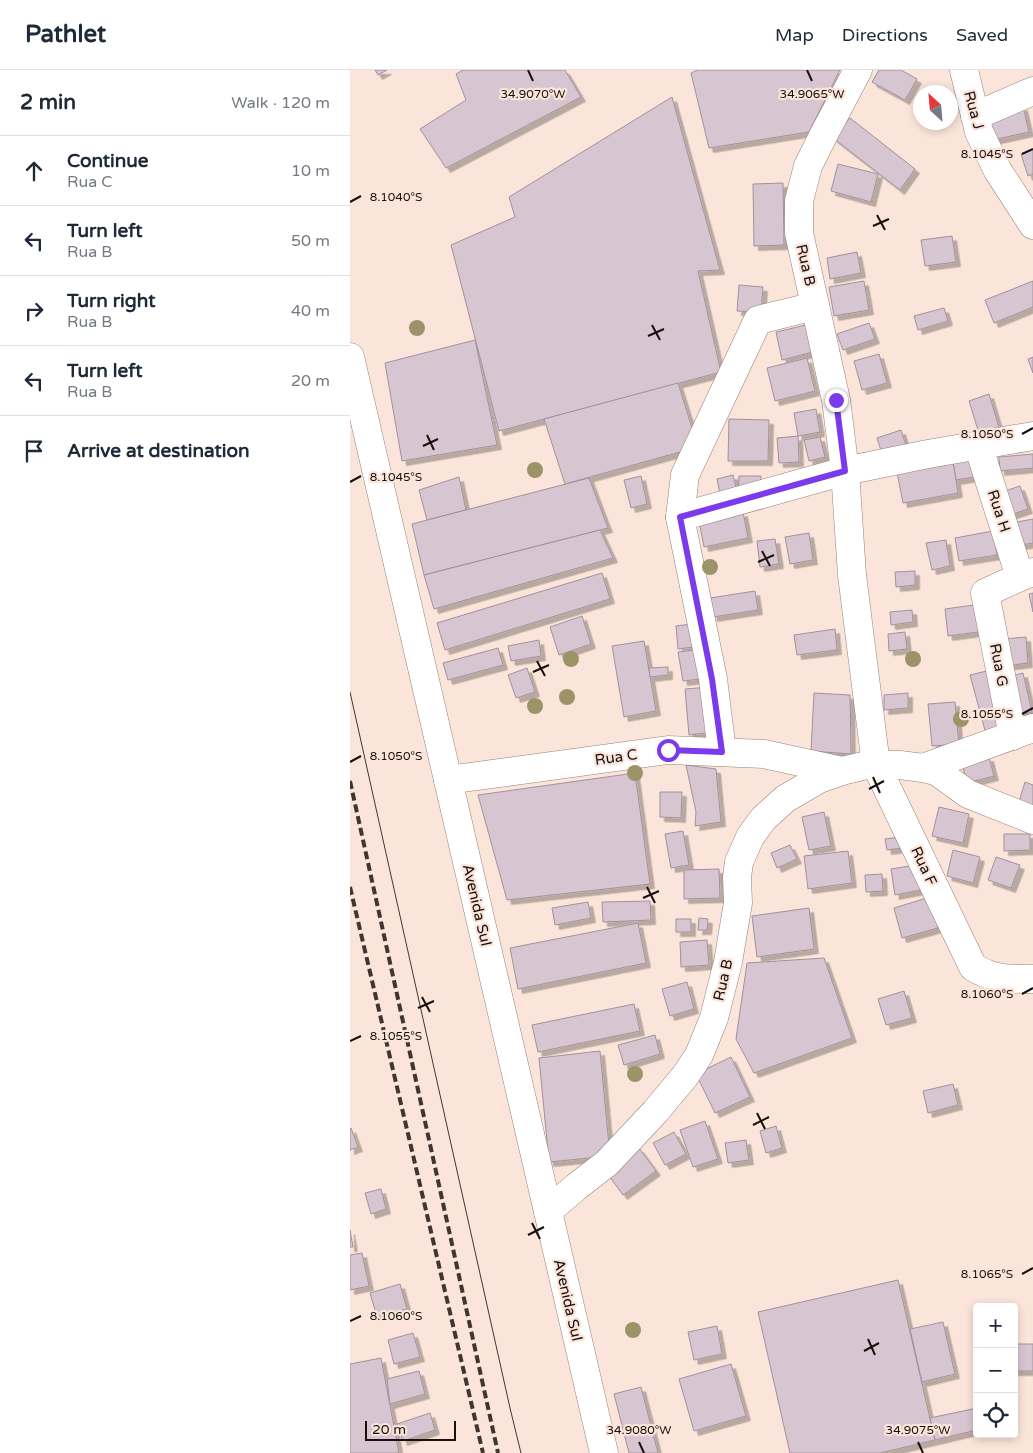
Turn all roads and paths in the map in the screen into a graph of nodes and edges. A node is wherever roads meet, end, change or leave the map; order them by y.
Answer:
1 (858, 70) edge
2 (964, 70) edge
3 (1033, 91) edge
4 (975, 116) junction
5 (1033, 225) edge
6 (815, 306) junction
7 (350, 358) edge
8 (1033, 436) edge
9 (978, 445) junction
10 (845, 471) junction
11 (680, 517) junction
12 (1026, 574) edge
13 (1023, 732) edge
14 (722, 752) junction
15 (876, 765) junction
16 (923, 768) junction
17 (842, 771) junction
18 (448, 780) junction
19 (1033, 820) edge
20 (1033, 979) edge
21 (548, 1212) junction
22 (604, 1453) edge

1 - 6 street, Rua B
2 - 4 street, Rua J
3 - 4 street
4 - 5 street, Rua J
6 - 10 street, Rua B
6 - 11 street
7 - 18 street, Avenida Sul
8 - 9 street
9 - 10 street
9 - 12 street, Rua H
10 - 11 street
10 - 15 street, Rua B
11 - 14 street
12 - 13 street, Rua G
13 - 16 street, Rua G
14 - 17 street, Rua C
14 - 18 street, Rua C
15 - 16 street, Rua B
15 - 17 street, Rua B
15 - 20 street, Rua F
16 - 19 street, Rua B
17 - 21 street, Rua B
18 - 21 street, Avenida Sul
21 - 22 street, Avenida Sul

